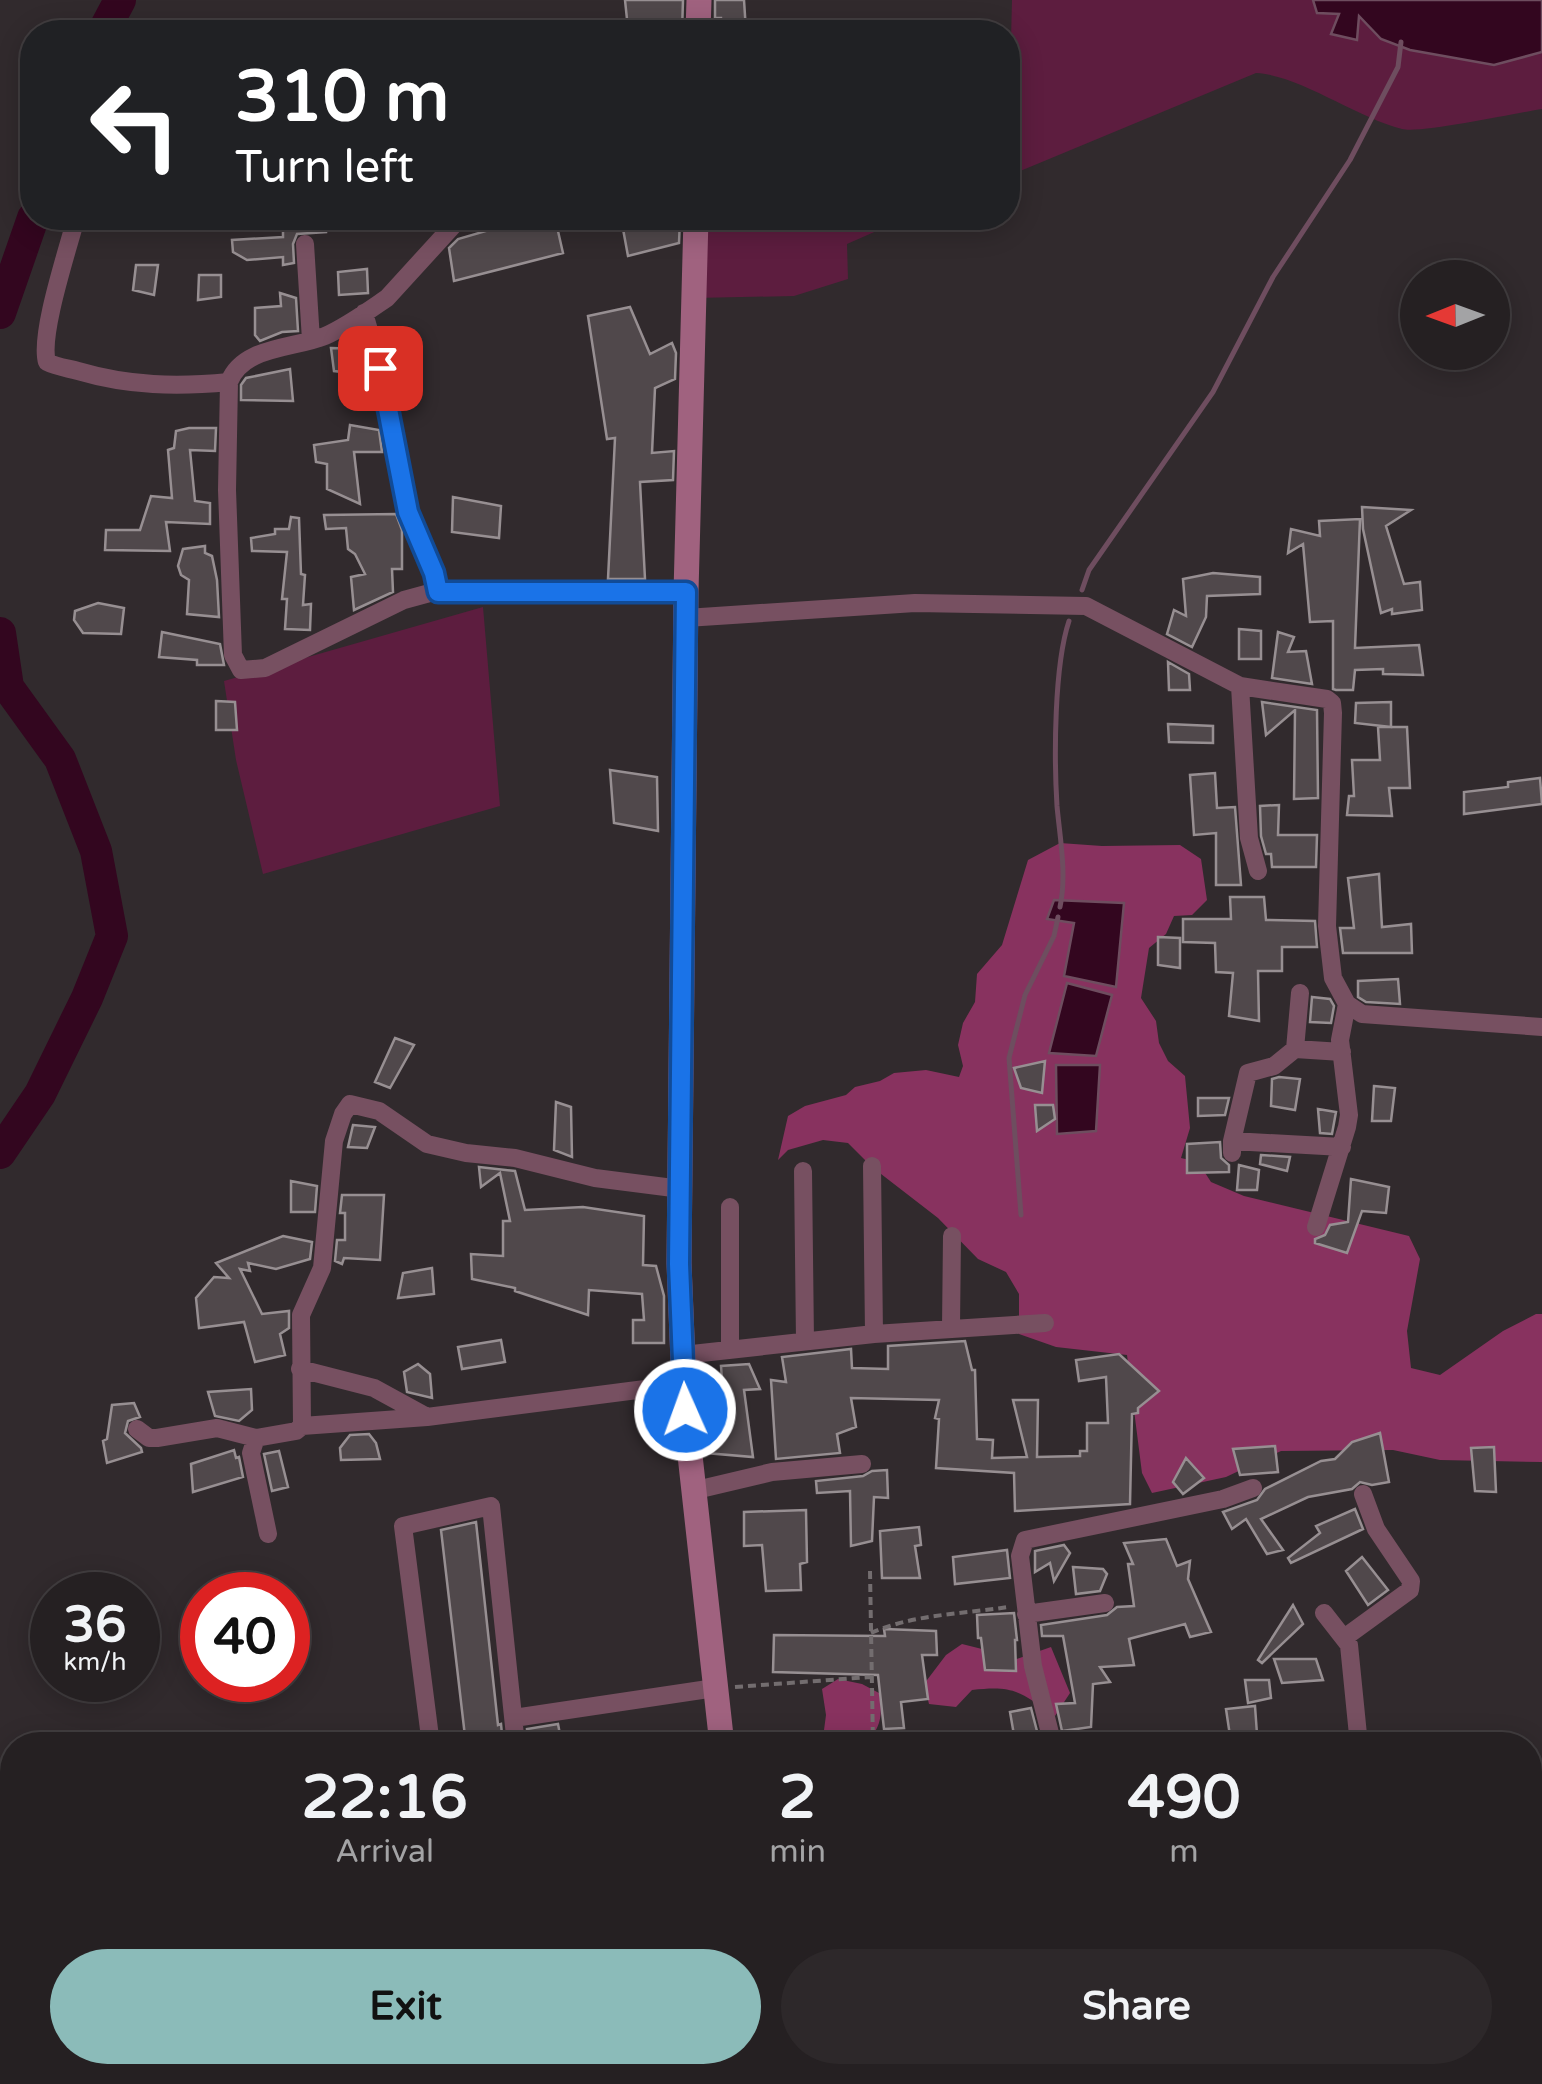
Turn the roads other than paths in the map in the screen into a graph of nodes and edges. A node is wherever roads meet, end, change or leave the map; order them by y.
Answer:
1 (73, 230) edge
2 (449, 230) edge
3 (696, 230) edge
4 (305, 244) dead end
5 (364, 313) junction
6 (311, 340) junction
7 (229, 382) junction
8 (438, 592) junction
9 (686, 605) junction
10 (1240, 686) junction
11 (1258, 871) dead end
12 (1300, 993) dead end
13 (1347, 1004) junction
14 (1542, 1026) edge
15 (1295, 1049) junction
16 (1342, 1052) junction
17 (1342, 1147) junction
18 (872, 1166) dead end
19 (803, 1171) dead end
20 (681, 1189) junction
21 (730, 1207) dead end
22 (1316, 1227) dead end
23 (952, 1236) dead end
24 (1044, 1322) dead end
25 (951, 1328) junction
26 (874, 1334) junction
27 (804, 1341) junction
28 (730, 1350) junction
29 (683, 1355) junction
30 (300, 1369) junction
31 (684, 1384) junction
32 (427, 1417) junction
33 (302, 1426) junction
34 (137, 1428) dead end
35 (256, 1438) junction
36 (862, 1464) dead end
37 (1253, 1488) dead end
38 (692, 1490) junction
39 (1363, 1494) dead end
40 (268, 1534) dead end
41 (1105, 1603) dead end
42 (1026, 1609) junction
43 (1324, 1614) dead end
44 (1344, 1638) junction
45 (715, 1688) junction
46 (514, 1718) junction
47 (429, 1732) edge
48 (515, 1732) edge
49 (720, 1732) edge
50 (1050, 1732) edge
51 (1358, 1732) edge

1 - 7 street
2 - 5 street
3 - 9 street
4 - 6 street
5 - 6 street
5 - 8 street
6 - 7 street
7 - 8 street
8 - 9 street
9 - 10 street
9 - 20 street
10 - 11 street
10 - 13 street
12 - 15 street
13 - 14 street
13 - 16 street
15 - 16 street
15 - 17 street
16 - 17 street
17 - 22 street
18 - 26 street
19 - 27 street
20 - 29 street
20 - 30 street
21 - 28 street
23 - 25 street
24 - 25 street
25 - 26 street
26 - 27 street
27 - 28 street
28 - 29 street
29 - 31 street
30 - 32 street
30 - 33 street
31 - 32 street
31 - 38 street
32 - 33 street
33 - 35 street
34 - 35 street
35 - 40 street
36 - 38 street
37 - 42 street
38 - 45 street
39 - 44 street
41 - 42 street
42 - 50 street
43 - 44 street
44 - 51 street
45 - 46 street
45 - 49 street
46 - 47 street
46 - 48 street

